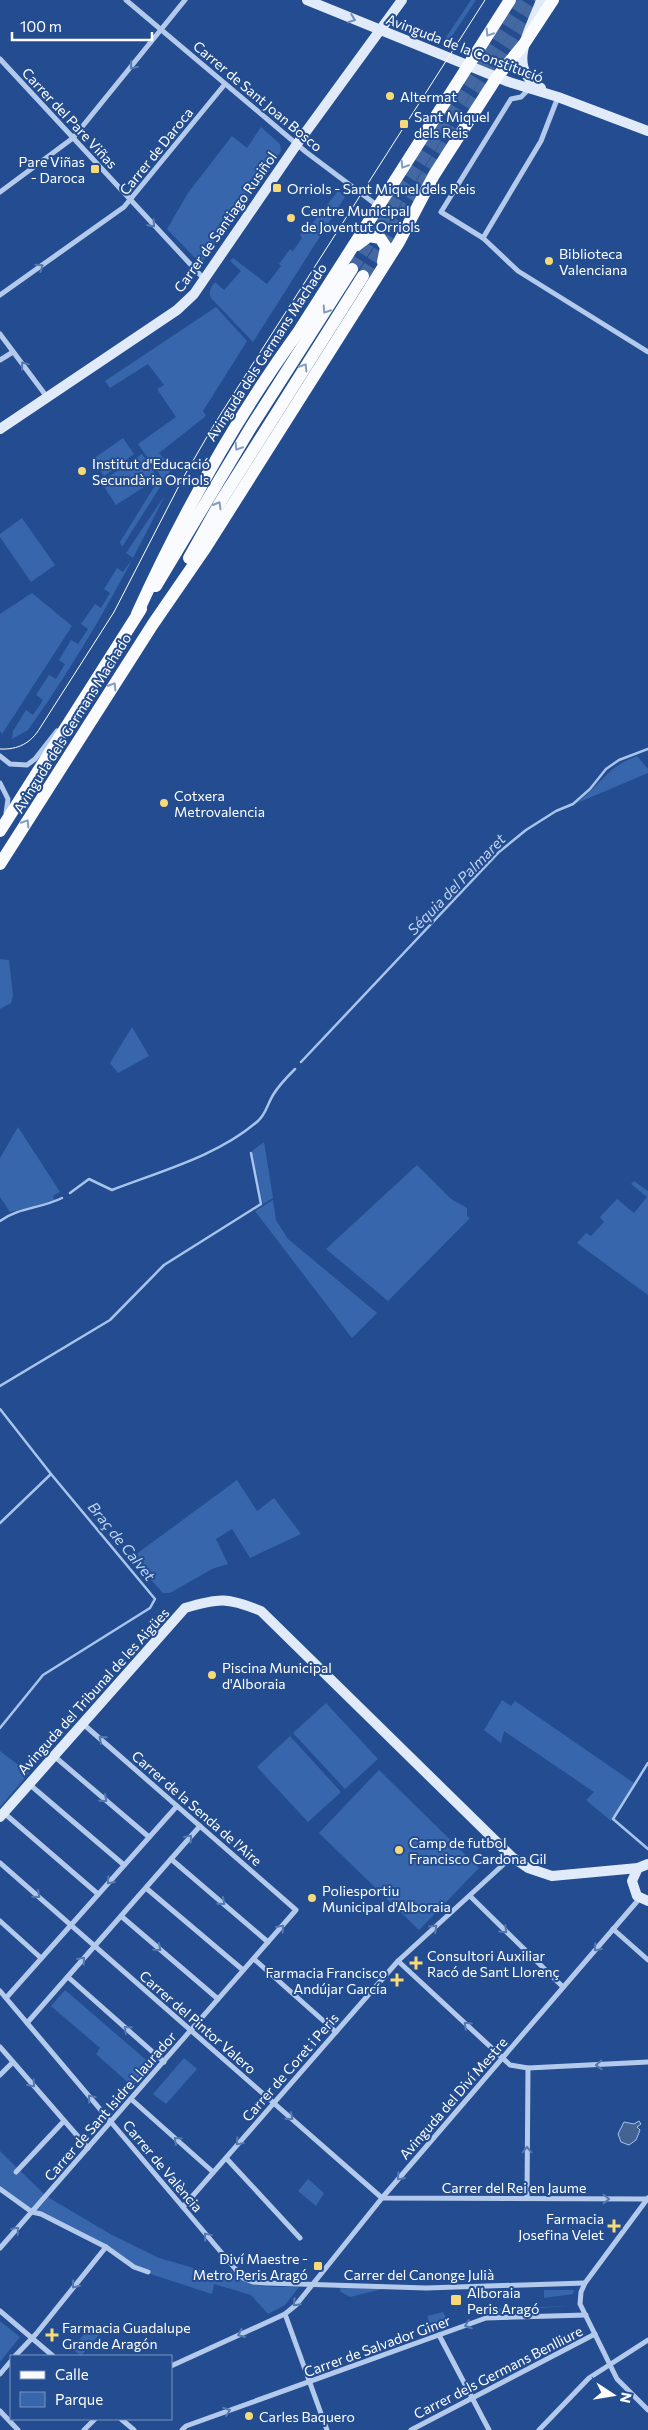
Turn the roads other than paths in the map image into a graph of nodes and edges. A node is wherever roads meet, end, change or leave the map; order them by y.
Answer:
1 (126, 0) edge
2 (185, 0) edge
3 (307, 0) edge
4 (402, 0) edge
5 (510, 0) edge
6 (541, 0) edge
7 (553, 0) edge
8 (162, 30) junction
9 (380, 30) junction
10 (524, 44) junction
11 (0, 59) edge
12 (468, 65) junction
13 (7, 66) junction
14 (0, 71) edge
15 (497, 77) junction
16 (225, 84) junction
17 (530, 88) junction
18 (558, 97) junction
19 (648, 131) edge
20 (73, 138) junction
21 (297, 144) junction
22 (0, 192) edge
23 (130, 201) junction
24 (378, 206) junction
25 (483, 238) junction
26 (346, 256) junction
27 (378, 274) junction
28 (205, 280) junction
29 (0, 295) edge
30 (0, 334) edge
31 (13, 352) junction
32 (648, 352) edge
33 (0, 360) edge
34 (47, 397) junction
35 (0, 429) edge
36 (137, 614) junction
37 (153, 624) junction
38 (81, 702) junction
39 (0, 756) edge
40 (0, 783) edge
41 (0, 830) edge
42 (0, 864) edge
43 (82, 1722) junction
44 (53, 1756) junction
45 (29, 1784) junction
46 (177, 1806) junction
47 (2, 1814) edge
48 (200, 1826) junction
49 (148, 1838) junction
50 (171, 1859) junction
51 (0, 1862) edge
52 (505, 1863) dead end
53 (124, 1865) junction
54 (643, 1866) edge
55 (619, 1871) junction
56 (632, 1881) junction
57 (146, 1888) junction
58 (98, 1894) junction
59 (470, 1896) junction
60 (644, 1899) edge
61 (296, 1910) joint
62 (121, 1916) junction
63 (0, 1921) edge
64 (71, 1925) junction
65 (613, 1929) junction
66 (268, 1942) junction
67 (95, 1946) junction
68 (41, 1958) junction
69 (254, 1959) junction
70 (648, 1960) edge
71 (398, 1961) junction
72 (243, 1970) junction
73 (68, 1977) junction
74 (563, 1987) junction
75 (0, 1991) edge
76 (6, 1998) junction
77 (218, 1999) junction
78 (27, 2023) junction
79 (191, 2030) junction
80 (336, 2032) junction
81 (0, 2047) edge
82 (502, 2058) junction
83 (13, 2062) junction
84 (164, 2062) junction
85 (648, 2062) edge
86 (528, 2068) junction
87 (0, 2075) edge
88 (131, 2099) junction
89 (274, 2103) junction
90 (64, 2121) junction
91 (111, 2122) junction
92 (88, 2148) junction
93 (226, 2158) junction
94 (16, 2172) dead end
95 (213, 2172) junction
96 (0, 2189) edge
97 (382, 2198) junction
98 (527, 2198) junction
99 (647, 2198) edge
100 (183, 2207) junction
101 (32, 2212) junction
102 (300, 2238) dead end
103 (106, 2247) junction
104 (0, 2248) edge
105 (148, 2272) dead end
106 (253, 2282) joint
107 (585, 2283) junction
108 (312, 2284) junction
109 (0, 2311) edge
110 (285, 2314) junction
111 (586, 2315) junction
112 (595, 2334) junction
113 (440, 2335) junction
114 (30, 2337) junction
115 (648, 2340) edge
116 (16, 2355) edge
117 (52, 2355) edge
118 (10, 2361) edge
119 (610, 2364) junction
120 (172, 2366) edge
121 (0, 2374) edge
122 (310, 2382) junction
123 (473, 2398) junction
124 (648, 2410) edge
125 (0, 2411) edge
126 (94, 2420) edge
127 (122, 2420) edge
128 (18, 2430) edge
129 (84, 2430) edge
130 (134, 2430) edge
131 (182, 2430) edge
132 (327, 2430) edge
133 (411, 2430) edge
134 (489, 2430) edge
135 (538, 2430) edge

1 - 8 street, Carrer de Sant Joan Bosco
2 - 8 street
3 -> 9 street, Avinguda de la Constitució
4 - 9 street, Carrer de Santiago Rusiñol
5 -> 12 main road, Avinguda dels Germans Machado
6 - 10 street, Avinguda dels Germans Machado
7 - 10 main road, Avinguda dels Germans Machado
8 - 16 street, Carrer de Sant Joan Bosco
8 -> 20 street
9 - 12 street, Avinguda de la Constitució
9 - 21 street, Carrer de Santiago Rusiñol
10 - 15 main road, Avinguda dels Germans Machado
10 - 18 street, Avinguda de la Constitució
11 - 13 street, Carrer del Pare Viñas
12 - 15 street, Avinguda de la Constitució
12 -> 24 main road, Avinguda dels Germans Machado
13 - 14 street
13 - 20 street, Carrer del Pare Viñas
15 - 17 street, Avinguda de la Constitució
15 - 27 main road, Avinguda dels Germans Machado
16 - 21 street, Carrer de Sant Joan Bosco
16 - 23 street, Carrer de Daroca
17 - 18 street, Avinguda de la Constitució
17 - 25 street
18 - 19 street, Avinguda de la Constitució
18 - 25 street
20 - 22 street
20 - 23 street, Carrer del Pare Viñas
21 - 24 street, Carrer de Sant Joan Bosco
21 - 28 street, Carrer de Santiago Rusiñol
23 -> 28 street, Carrer del Pare Viñas
29 -> 23 street, Carrer de Daroca
24 - 26 main road, Avinguda dels Germans Machado
25 - 32 street
26 - 27 main road
26 - 36 main road, Avinguda dels Germans Machado
27 - 37 main road, Avinguda dels Germans Machado
28 - 34 street, Carrer de Santiago Rusiñol
30 - 31 street
31 - 33 street
34 -> 31 street
34 - 35 street, Carrer de Santiago Rusiñol
37 -> 36 main road, Avinguda dels Germans Machado
36 - 38 main road
42 -> 37 main road, Avinguda dels Germans Machado
38 - 39 street
38 - 41 main road
40 - 41 street
43 - 44 street, Avinguda del Tribunal de les Aigües
46 -> 43 street, Carrer de la Senda de l'Aire
43 - 55 street, Avinguda del Tribunal de les Aigües
44 - 45 street, Avinguda del Tribunal de les Aigües
44 -> 49 street
45 - 47 street, Avinguda del Tribunal de les Aigües
45 - 53 street
46 - 48 street, Carrer de la Senda de l'Aire
46 - 49 street
47 - 58 street
50 -> 48 street
48 - 61 street, Carrer de la Senda de l'Aire
49 - 53 street
50 - 57 street
50 -> 66 street
51 -> 64 street, Carrer del Pintor Valero
52 - 59 street, Carrer de Coret i Peris
53 -> 58 street
54 - 55 street, Avinguda del Tribunal de les Aigües
54 - 56 street
55 - 56 street
56 - 60 street
57 - 62 street
57 - 72 street
58 - 64 street
71 -> 59 street, Carrer de Coret i Peris
59 -> 74 street
60 - 65 street, Avinguda del Diví Mestre
66 -> 61 street, Carrer de Sant Isidre Llaurador
62 - 67 street
62 -> 77 street
63 - 68 street
64 - 67 street, Carrer del Pintor Valero
64 - 68 street
65 - 70 street
65 -> 74 street, Avinguda del Diví Mestre
66 - 69 street, Carrer de Sant Isidre Llaurador
73 -> 67 street
67 - 79 street, Carrer del Pintor Valero
68 - 76 street
69 - 72 street, Carrer de Sant Isidre Llaurador
69 - 80 street
71 - 80 street, Carrer de Coret i Peris
82 -> 71 street
72 - 77 street, Carrer de Sant Isidre Llaurador
73 - 78 street
84 -> 73 street
74 - 82 street, Avinguda del Diví Mestre
75 - 76 street, Carrer de València
76 - 78 street, Carrer de València
77 - 79 street, Carrer de Sant Isidre Llaurador
91 -> 78 street, Carrer de València
79 - 84 street, Carrer de Sant Isidre Llaurador
79 - 89 street, Carrer del Pintor Valero
80 - 89 street, Carrer de Coret i Peris
81 - 83 street
82 - 86 street
82 -> 97 street, Avinguda del Diví Mestre
83 - 87 street
83 -> 90 street
84 - 88 street, Carrer de Sant Isidre Llaurador
85 -> 86 street
98 -> 86 street
88 - 91 street, Carrer de Sant Isidre Llaurador
95 -> 88 street
89 -> 93 street, Carrer de Coret i Peris
89 -> 97 street, Carrer del Pintor Valero
90 - 92 street
90 - 94 street
91 - 92 street, Carrer de Sant Isidre Llaurador
91 - 100 street, Carrer de València
92 - 101 street, Carrer de Sant Isidre Llaurador
93 - 95 street, Carrer de Coret i Peris
93 - 102 street
95 - 100 street, Carrer de Coret i Peris
96 - 101 street
97 - 98 street, Carrer del Rei en Jaume
97 - 108 street, Avinguda del Diví Mestre
98 -> 99 street, Carrer del Rei en Jaume
99 - 107 street
106 -> 100 street, Carrer de València
101 - 103 street
104 -> 101 street, Carrer de Sant Isidre Llaurador
103 - 105 street
103 -> 114 street
106 - 108 street, Carrer del Canonge Julià
107 - 108 street, Carrer del Canonge Julià
107 - 111 street
108 -> 110 street, Avinguda del Diví Mestre
109 - 114 street
110 -> 120 street
110 - 122 street
111 - 112 street
111 -> 113 street, Carrer de Salvador Giner
112 - 119 street
112 - 123 street, Carrer dels Germans Benlliure
113 - 122 street, Carrer de Salvador Giner
113 - 123 street
114 - 116 street
114 - 117 street
115 - 119 street
118 - 121 street
119 - 124 street
119 - 135 street
131 -> 122 street, Carrer de Salvador Giner
122 - 132 street
123 - 133 street, Carrer dels Germans Benlliure
123 - 134 street
125 - 128 street
126 - 129 street
127 - 130 street

